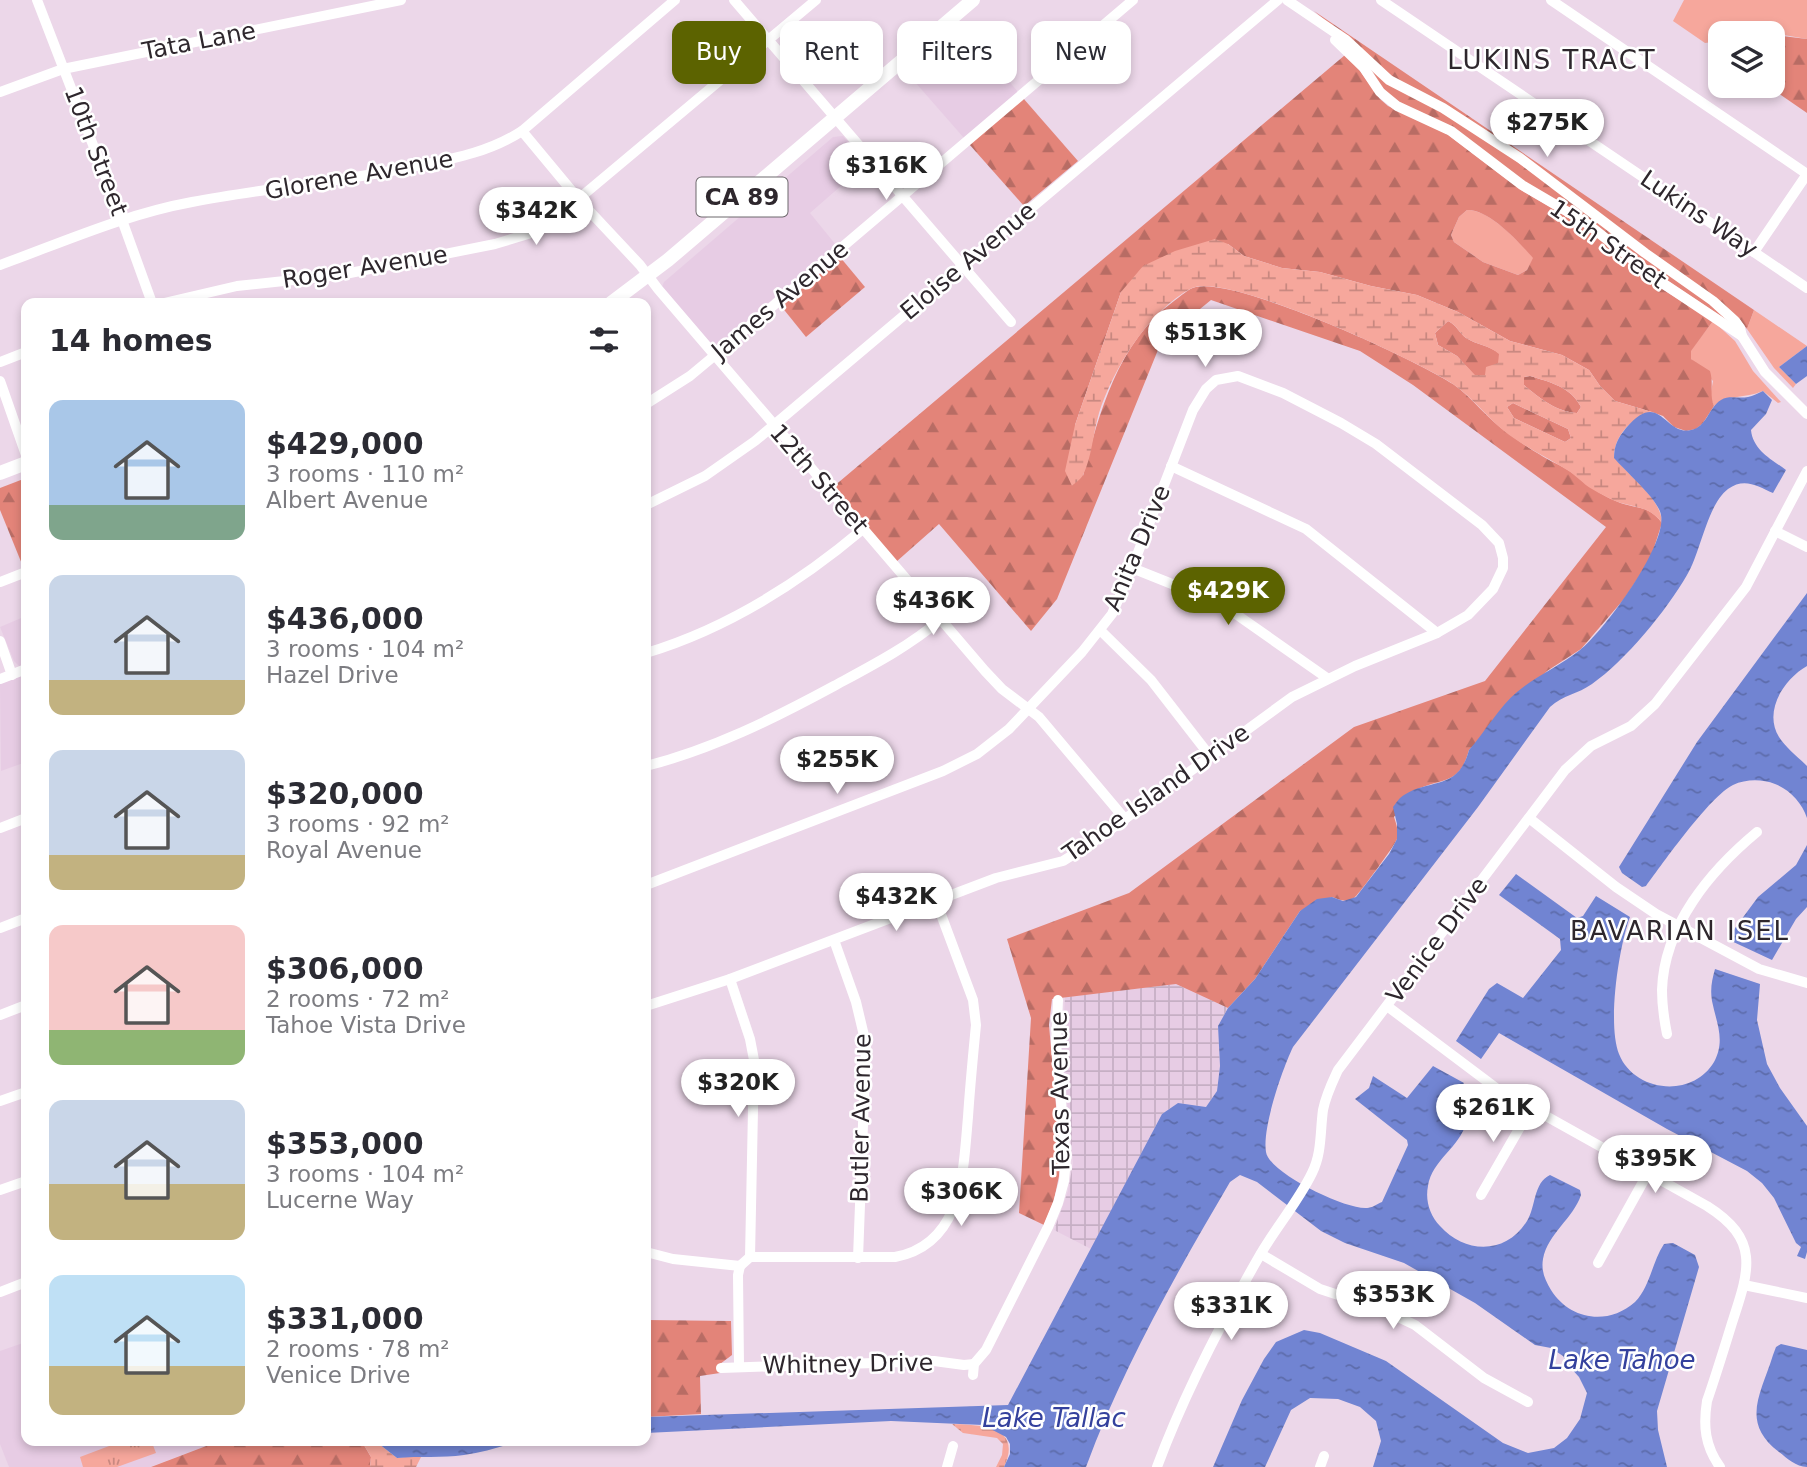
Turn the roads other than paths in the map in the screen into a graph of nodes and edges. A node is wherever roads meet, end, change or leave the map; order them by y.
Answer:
1 (37, 0) edge
2 (401, 0) edge
3 (675, 0) edge
4 (734, 0) edge
5 (816, 0) edge
6 (973, 0) edge
7 (1133, 0) edge
8 (1279, 0) edge
9 (1287, 0) edge
10 (1381, 0) edge
11 (1551, 0) edge
12 (1314, 20) junction
13 (769, 40) junction
14 (63, 69) junction
15 (0, 92) edge
16 (835, 118) junction
17 (522, 131) junction
18 (1807, 174) edge
19 (902, 197) junction
20 (581, 202) junction
21 (122, 220) junction
22 (1754, 252) junction
23 (0, 265) edge
24 (961, 266) junction
25 (647, 277) junction
26 (1807, 288) edge
27 (150, 298) edge
28 (185, 298) edge
29 (618, 298) edge
30 (1011, 323) dead end
31 (1742, 336) junction
32 (21, 354) edge
33 (714, 356) junction
34 (0, 362) edge
35 (0, 381) edge
36 (651, 401) edge
37 (1807, 414) edge
38 (773, 426) junction
39 (21, 441) edge
40 (21, 465) edge
41 (1171, 466) junction
42 (1807, 471) edge
43 (0, 473) edge
44 (651, 503) edge
45 (863, 529) junction
46 (1775, 531) junction
47 (1807, 547) edge
48 (1503, 558) joint
49 (1132, 568) junction
50 (21, 574) edge
51 (0, 582) edge
52 (940, 620) junction
53 (1100, 630) junction
54 (1437, 633) junction
55 (0, 641) edge
56 (651, 651) edge
57 (21, 671) edge
58 (12, 674) junction
59 (1327, 678) junction
60 (0, 679) edge
61 (1030, 708) junction
62 (1210, 756) junction
63 (651, 764) edge
64 (1529, 818) junction
65 (1125, 819) junction
66 (21, 820) edge
67 (0, 828) edge
68 (1757, 832) dead end
69 (651, 883) edge
70 (936, 901) junction
71 (21, 920) edge
72 (1679, 926) junction
73 (0, 928) edge
74 (834, 940) junction
75 (730, 979) junction
76 (1807, 983) edge
77 (1058, 1000) dead end
78 (651, 1004) edge
79 (1387, 1006) junction
80 (21, 1007) edge
81 (0, 1015) edge
82 (1667, 1034) dead end
83 (21, 1094) edge
84 (0, 1101) edge
85 (1531, 1108) junction
86 (1648, 1173) junction
87 (21, 1183) edge
88 (0, 1191) edge
89 (1481, 1195) dead end
90 (651, 1253) edge
91 (1261, 1254) junction
92 (750, 1257) junction
93 (858, 1258) junction
94 (1598, 1263) dead end
95 (740, 1266) junction
96 (21, 1284) edge
97 (1744, 1285) junction
98 (0, 1292) edge
99 (1807, 1298) edge
100 (739, 1366) junction
101 (721, 1368) dead end
102 (974, 1369) joint
103 (1528, 1402) dead end
104 (953, 1446) dead end
105 (947, 1467) edge
106 (1157, 1467) edge
107 (1720, 1467) edge

1 - 14 street, 10th Street
2 - 14 street, Tata Lane
3 - 17 street, Glorene Avenue
4 - 13 street
5 - 13 street, Roger Avenue
6 - 16 main road, CA 89
7 - 19 street, James Avenue
8 - 24 street, Eloise Avenue
9 - 12 street, 15th Street
10 - 22 street, Lukins Way
11 - 18 street
12 - 31 street, 15th Street
12 - 31 street, 15th Street
13 - 16 street
13 - 20 street, Roger Avenue
14 - 15 street, Tata Lane
14 - 21 street, 10th Street
16 - 19 street
16 - 25 main road, CA 89
17 - 20 street, 12th Street
17 - 21 street, Glorene Avenue
18 - 22 street
19 - 24 street
19 - 33 street, James Avenue
20 - 25 street, 12th Street
20 - 28 street, Roger Avenue
21 - 23 street, Glorene Avenue
21 - 27 street, 10th Street
22 - 26 street, Lukins Way
24 - 30 street
24 - 38 street, Eloise Avenue
25 - 29 main road, CA 89
25 - 33 street, 12th Street
31 - 37 street, 15th Street
32 - 34 street
33 - 36 street, James Avenue
33 - 38 street, 12th Street
35 - 39 street
38 - 44 street, Eloise Avenue
38 - 45 street, 12th Street
40 - 43 main road
41 - 48 street, Anita Drive
41 - 49 street, Anita Drive
41 - 54 street
42 - 46 street, Venice Drive
45 - 52 street, 12th Street
45 - 56 street
46 - 47 street
46 - 64 street, Venice Drive
48 - 54 street, Tahoe Island Drive
49 - 53 street, Anita Drive
49 - 59 street
50 - 51 street
52 - 61 street, 12th Street
52 - 63 street
53 - 61 street, Anita Drive
53 - 62 street
54 - 59 street, Tahoe Island Drive
55 - 58 street
57 - 58 street
58 - 60 street
59 - 62 street, Tahoe Island Drive
61 - 65 street, 12th Street
61 - 69 street, Anita Drive
62 - 65 street, Tahoe Island Drive
64 - 72 street
64 - 79 street, Venice Drive
65 - 70 street, Tahoe Island Drive
66 - 67 street
68 - 72 street
70 - 74 street, Tahoe Island Drive
70 - 93 street
71 - 73 street
72 - 76 street
72 - 82 street
74 - 75 street, Tahoe Island Drive
74 - 93 street, Butler Avenue
75 - 78 street, Tahoe Island Drive
75 - 92 street
77 - 102 street, Texas Avenue
79 - 85 street
79 - 91 street, Venice Drive
80 - 81 street
83 - 84 street
85 - 86 street
85 - 89 street
86 - 94 street
86 - 97 street
87 - 88 street
90 - 95 street
91 - 103 street
91 - 106 street, Venice Drive
92 - 93 street
92 - 95 street
95 - 100 street
96 - 98 street
97 - 99 street
97 - 107 street
100 - 101 street, Whitney Drive
100 - 102 street, Whitney Drive
104 - 105 street

